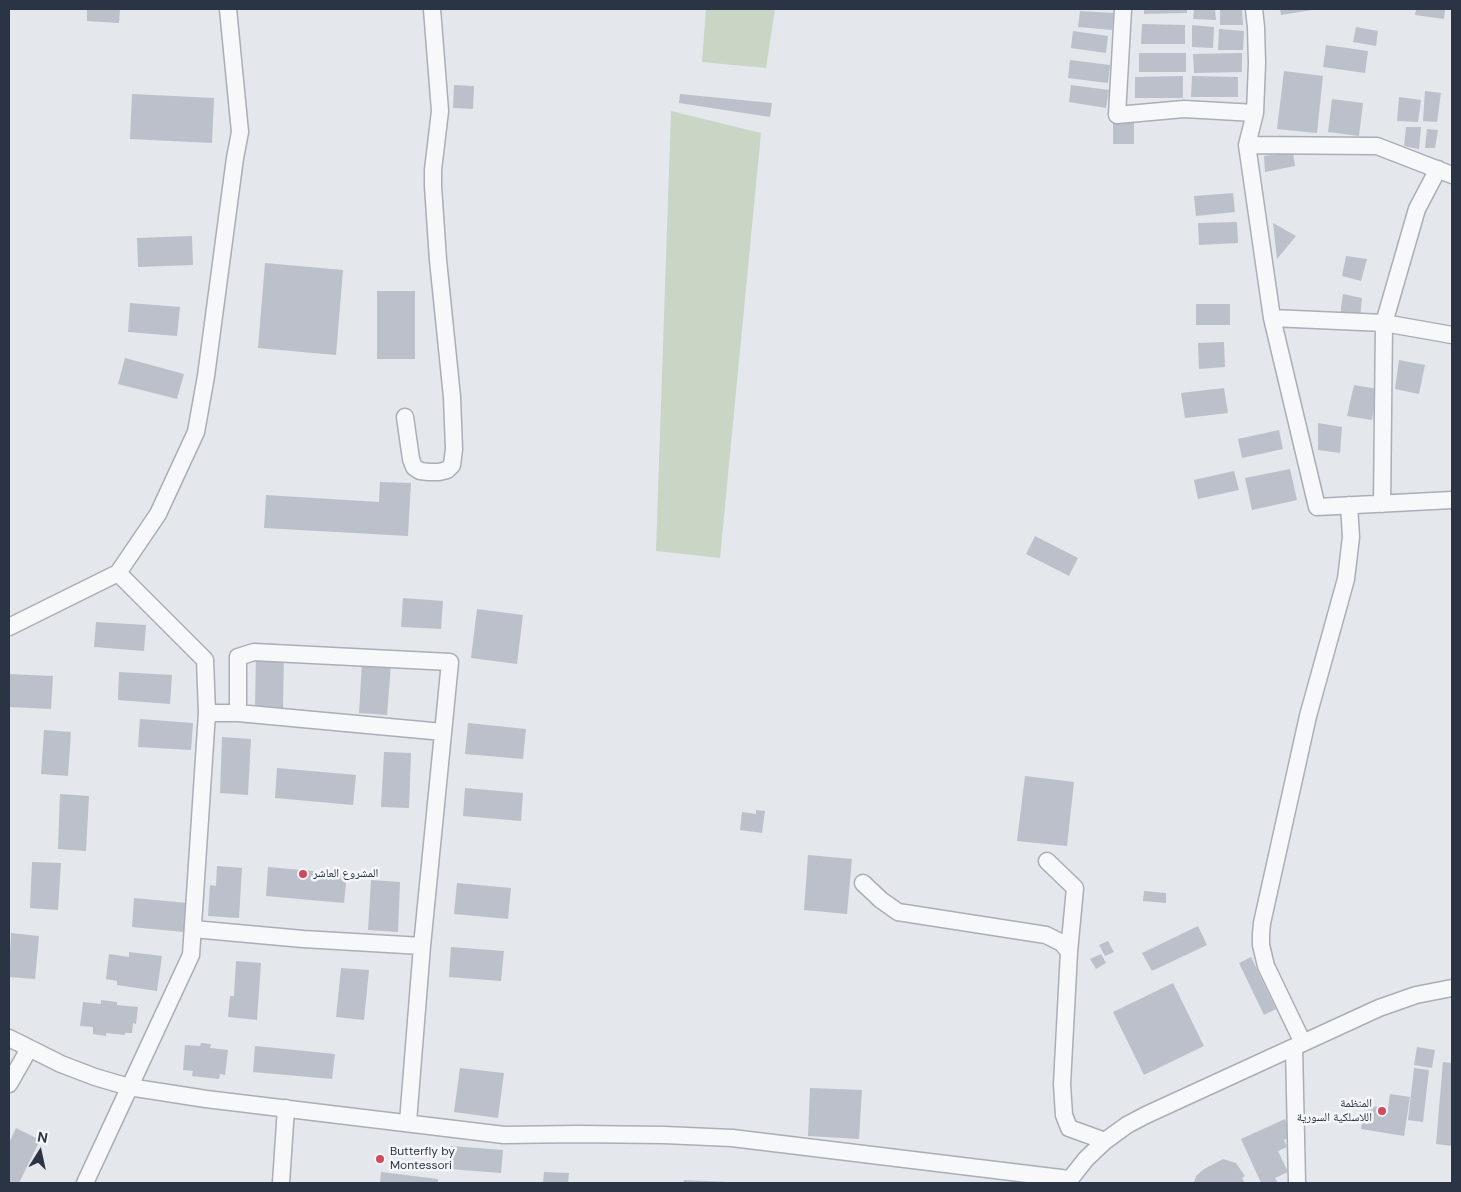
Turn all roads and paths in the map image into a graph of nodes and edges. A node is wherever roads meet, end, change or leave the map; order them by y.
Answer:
1 (228, 9) edge
2 (432, 9) edge
3 (1123, 9) edge
4 (1254, 9) edge
5 (1254, 113) junction
6 (1247, 145) junction
7 (1445, 172) edge
8 (1272, 318) junction
9 (1384, 323) junction
10 (1452, 335) edge
11 (405, 416) dead end
12 (1452, 500) edge
13 (1382, 504) junction
14 (1349, 505) junction
15 (118, 573) junction
16 (9, 627) edge
17 (207, 713) junction
18 (238, 713) junction
19 (443, 732) junction
20 (1047, 861) dead end
21 (863, 883) dead end
22 (193, 929) junction
23 (422, 946) junction
24 (1069, 952) junction
25 (1452, 988) edge
26 (9, 1038) edge
27 (1298, 1045) junction
28 (29, 1049) junction
29 (9, 1084) edge
30 (129, 1087) junction
31 (286, 1108) junction
32 (408, 1122) junction
33 (1105, 1140) junction
34 (1068, 1181) edge
35 (84, 1183) edge
36 (281, 1183) edge
37 (1297, 1183) edge

1 - 15 street
2 - 11 street
3 - 5 street
4 - 5 street
5 - 6 street
6 - 7 street
6 - 8 street
7 - 9 street
8 - 9 street
8 - 14 street
9 - 10 street
9 - 13 street
12 - 13 street
13 - 14 street
14 - 27 street
15 - 16 street
15 - 17 street
17 - 18 street
17 - 22 street
18 - 19 street
18 - 19 street
19 - 23 street
20 - 24 street
21 - 24 street
22 - 23 street
22 - 30 street
23 - 32 street
24 - 33 street
25 - 27 street
26 - 28 street
27 - 33 street
27 - 37 street
28 - 29 street
28 - 30 street
30 - 31 street
30 - 35 street
31 - 32 street
31 - 36 street
32 - 34 street
33 - 34 street

